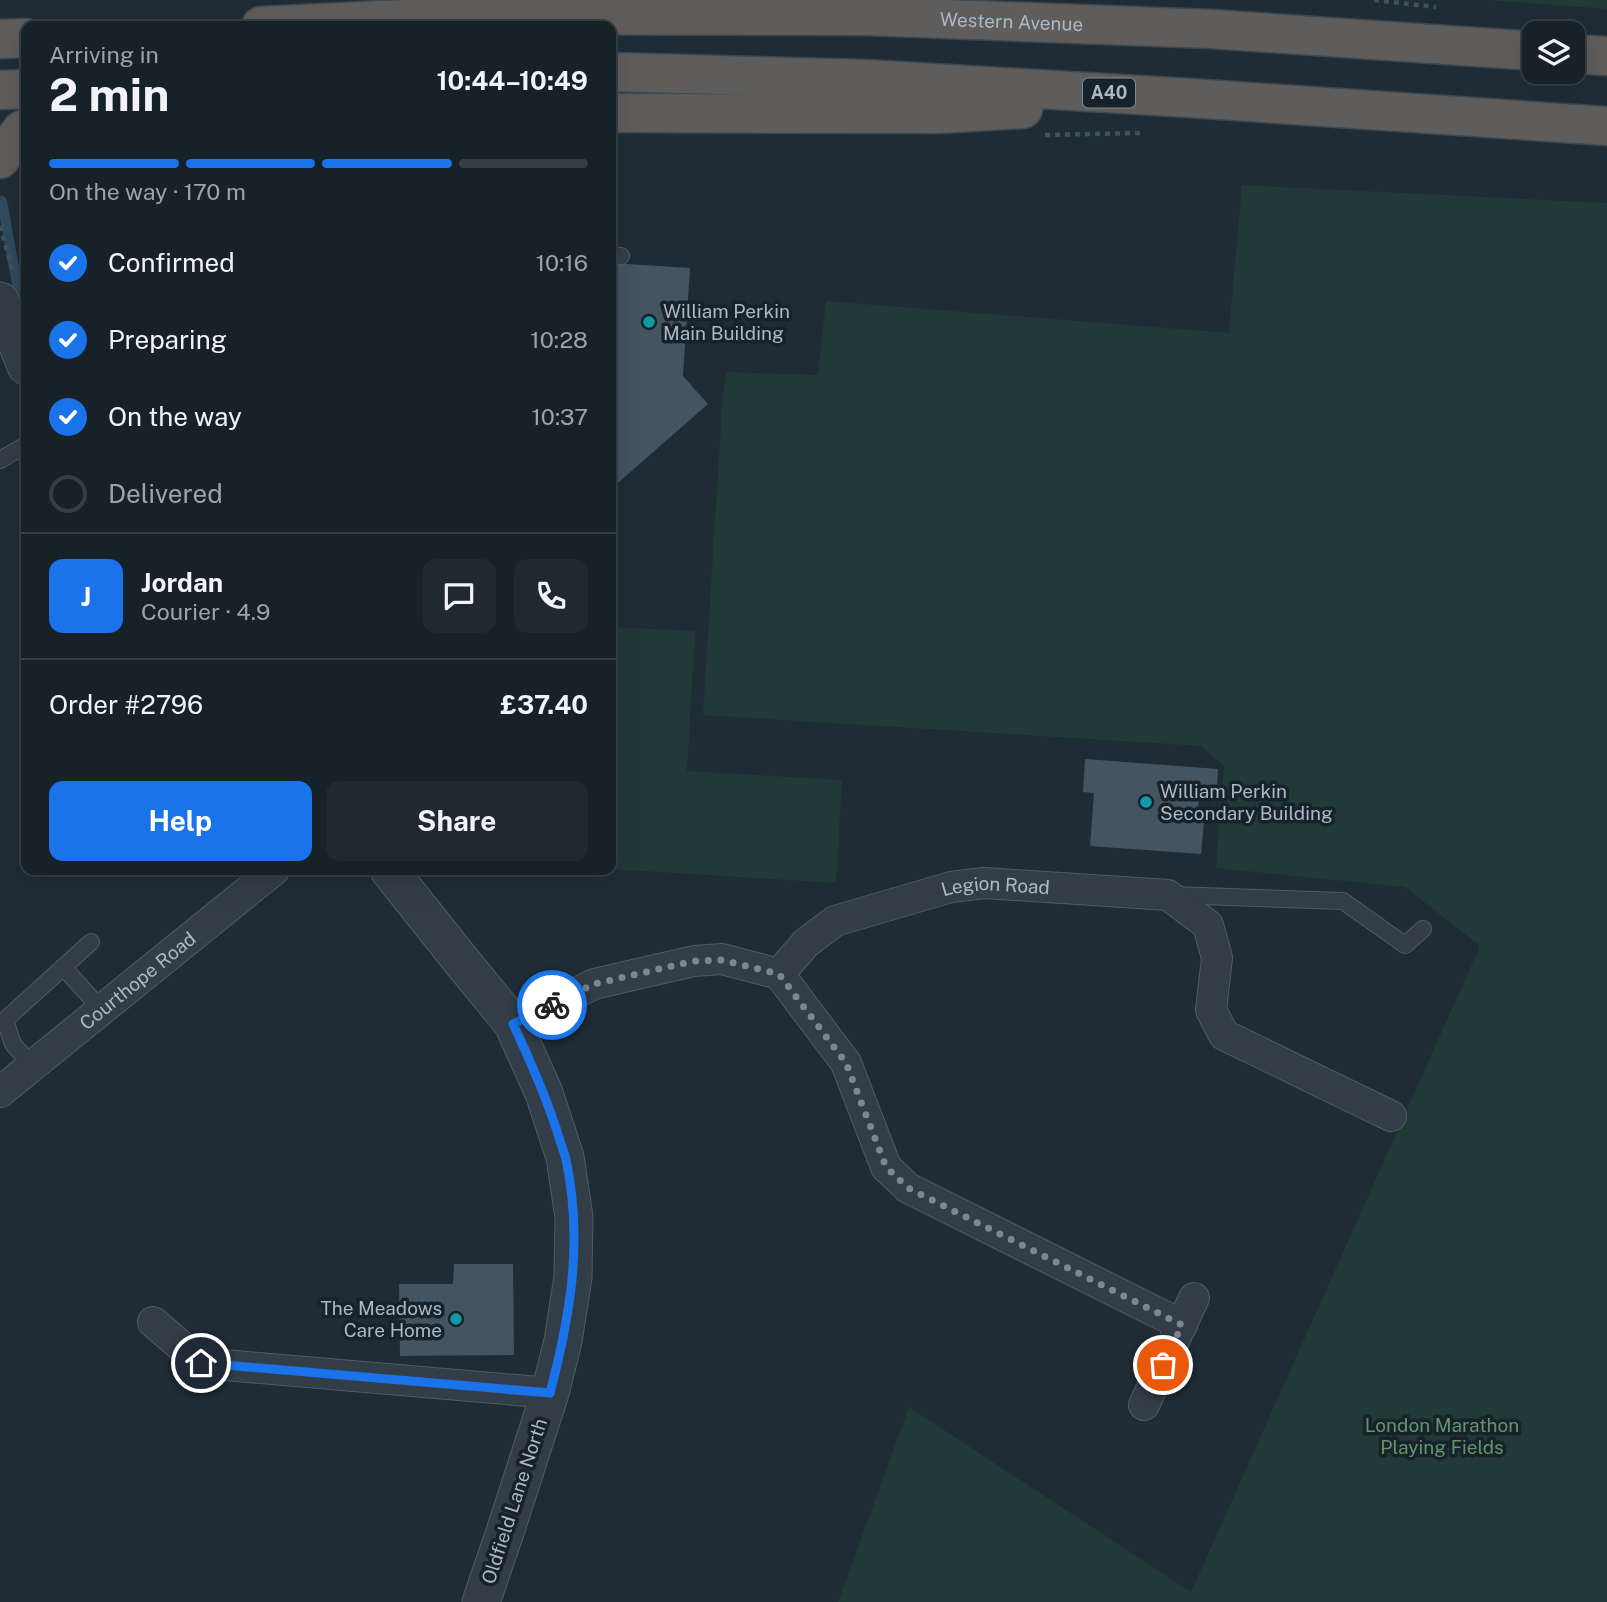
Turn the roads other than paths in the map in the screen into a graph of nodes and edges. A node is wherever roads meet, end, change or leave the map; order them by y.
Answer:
1 (1036, 0) edge
2 (364, 21) edge
3 (1211, 29) junction
4 (21, 38) edge
5 (0, 39) edge
6 (1522, 50) edge
7 (1585, 55) edge
8 (1607, 56) edge
9 (616, 72) edge
10 (21, 89) edge
11 (0, 90) edge
12 (1190, 98) junction
13 (616, 113) edge
14 (1607, 127) edge
15 (8, 290) edge
16 (21, 345) edge
17 (21, 448) edge
18 (0, 460) edge
19 (268, 875) edge
20 (393, 875) edge
21 (1168, 895) junction
22 (1423, 929) dead end
23 (91, 942) dead end
24 (63, 967) junction
25 (779, 974) junction
26 (102, 1010) junction
27 (513, 1024) junction
28 (32, 1066) junction
29 (0, 1092) edge
30 (1391, 1116) dead end
31 (1194, 1298) dead end
32 (153, 1322) dead end
33 (1182, 1325) junction
34 (550, 1393) junction
35 (1144, 1405) dead end
36 (481, 1602) edge

1 - 3 highway
2 - 3 highway, Western Avenue
3 - 6 highway, Western Avenue
4 - 5 highway
7 - 8 highway
9 - 12 highway, A40
10 - 11 highway
12 - 13 highway, A40
12 - 14 highway, A40
15 - 16 street
17 - 18 lane
19 - 26 street, Courthope Road
20 - 27 street, Oldfield Lane North
21 - 22 lane
21 - 25 street, Legion Road
21 - 30 street
23 - 24 lane
24 - 26 lane
24 - 28 lane
25 - 27 street
25 - 33 street
26 - 28 street, Courthope Road
27 - 34 street, Oldfield Lane North
28 - 29 street, Courthope Road
31 - 33 street
32 - 34 street
33 - 35 street
34 - 36 street, Oldfield Lane North

